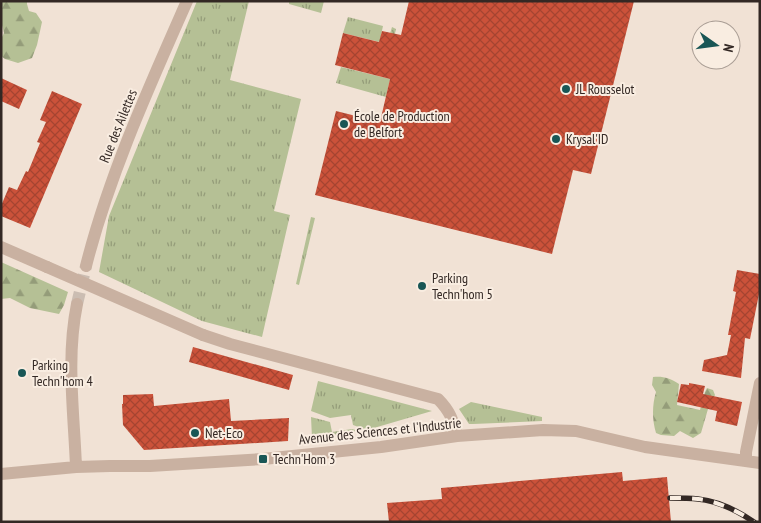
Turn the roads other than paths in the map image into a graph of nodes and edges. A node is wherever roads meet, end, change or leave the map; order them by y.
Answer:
1 (187, 1) edge
2 (1, 247) edge
3 (86, 266) tunnel mouth
4 (77, 304) tunnel mouth
5 (760, 383) edge
6 (457, 436) junction
7 (746, 461) junction
8 (760, 463) edge
9 (76, 467) junction
10 (1, 474) edge

1 - 3 street, Rue des Ailettes
2 - 6 street, bridge
4 - 9 street
5 - 7 street
6 - 7 street, Avenue des Sciences et l'Industrie
6 - 9 street, Avenue des Sciences et l'Industrie
7 - 8 street, Avenue des Sciences et l'Industrie
9 - 10 street, Avenue des Sciences et l'Industrie

